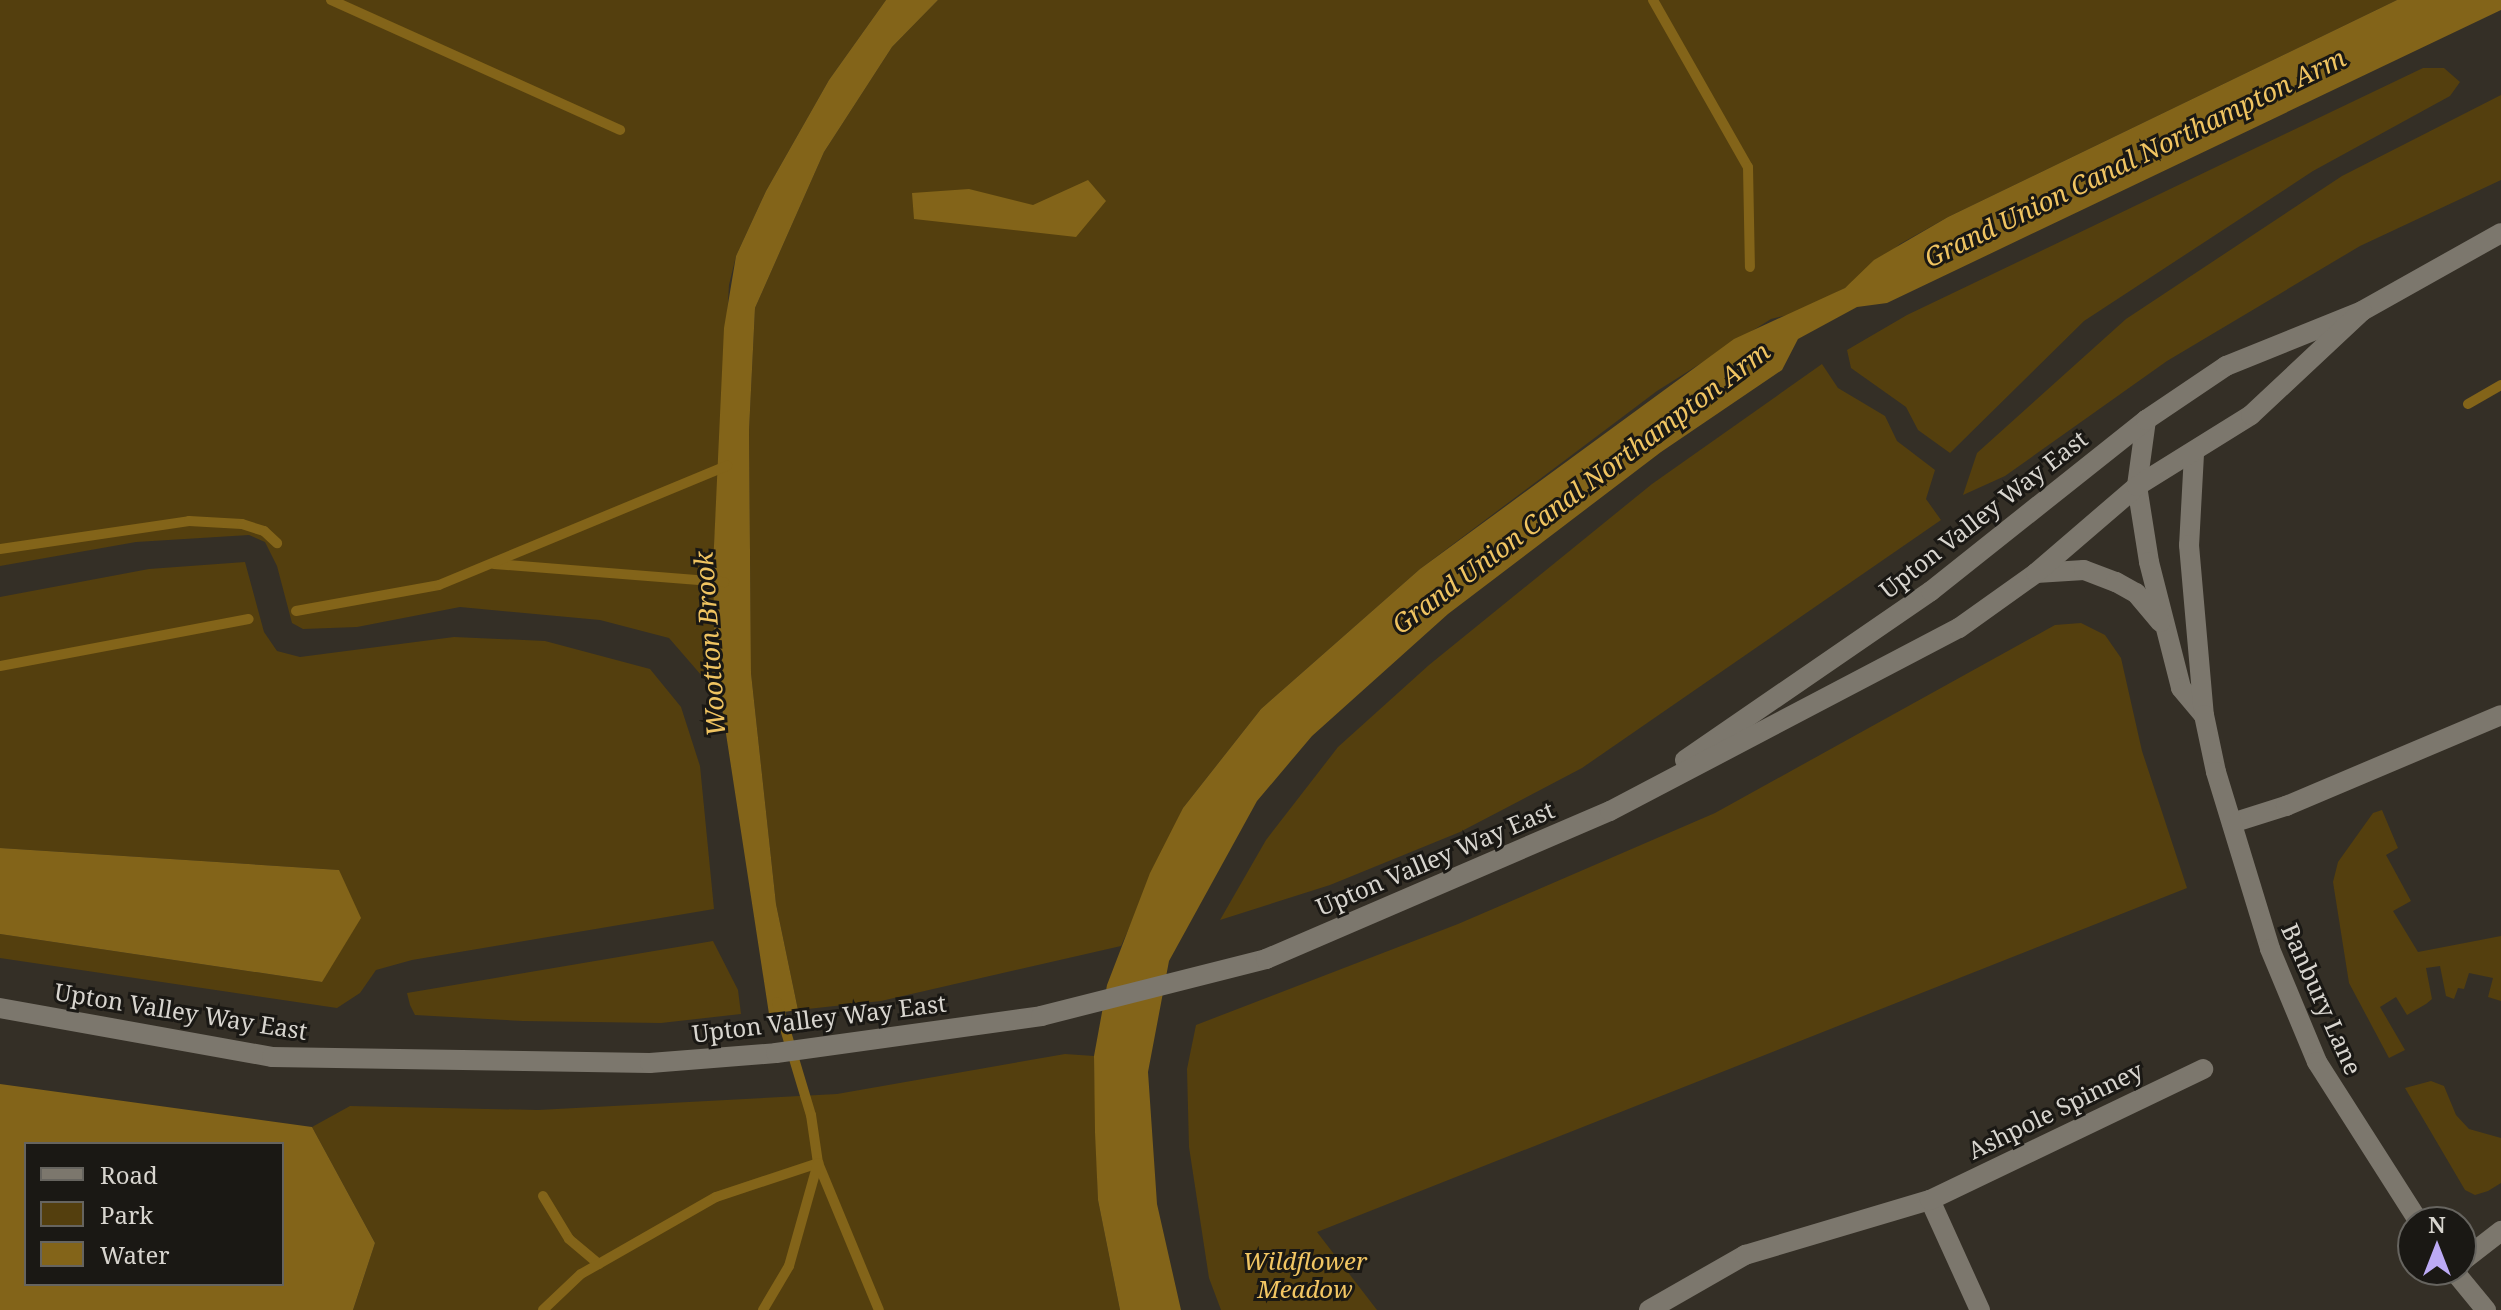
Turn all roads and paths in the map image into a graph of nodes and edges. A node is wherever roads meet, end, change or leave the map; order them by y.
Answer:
1 (2501, 233) edge
2 (2362, 311) junction
3 (2146, 420) junction
4 (2194, 454) junction
5 (2137, 486) junction
6 (2036, 573) junction
7 (2162, 625) junction
8 (2204, 715) junction
9 (2501, 715) edge
10 (1610, 811) junction
11 (2232, 823) junction
12 (0, 1008) edge
13 (2203, 1069) dead end
14 (1930, 1200) junction
15 (2409, 1206) edge
16 (2501, 1231) edge
17 (2477, 1250) edge
18 (2466, 1286) edge
19 (1649, 1310) edge
20 (1980, 1310) edge
21 (2486, 1310) edge

1 - 2 street, Upton Valley Way East
2 - 3 street, Upton Valley Way East
2 - 4 street, Upton Valley Way East
3 - 5 street, Banbury Lane
3 - 10 street, Upton Valley Way East
4 - 5 street, Upton Valley Way East
4 - 8 street, Banbury Lane
5 - 6 street, Upton Valley Way East
5 - 7 street, Banbury Lane
6 - 7 street
6 - 10 street, Upton Valley Way East
7 - 8 street, Banbury Lane
8 - 11 street, Banbury Lane
9 - 11 street
10 - 12 street, Upton Valley Way East
11 - 15 street, Banbury Lane
13 - 14 street, Ashpole Spinney
14 - 19 street, Ashpole Spinney
14 - 20 street
16 - 17 street
18 - 21 street

